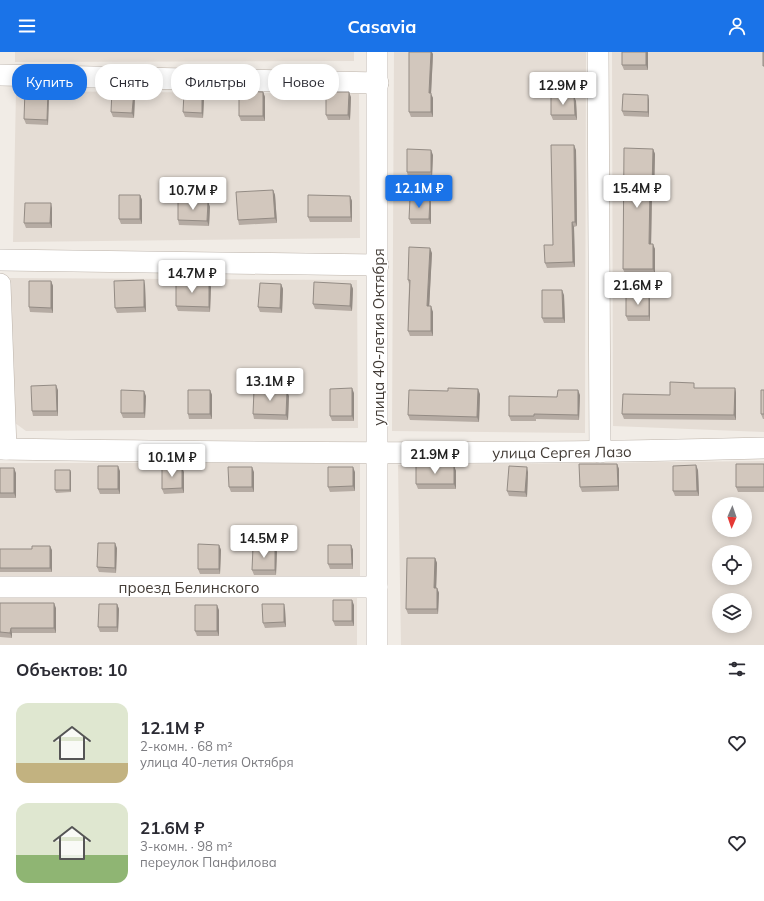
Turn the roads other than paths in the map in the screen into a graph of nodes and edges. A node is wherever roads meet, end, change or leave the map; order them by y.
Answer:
1 (377, 52) edge
2 (598, 52) edge
3 (0, 75) edge
4 (378, 83) junction
5 (0, 260) edge
6 (378, 265) junction
7 (0, 284) edge
8 (764, 448) edge
9 (3, 449) edge
10 (600, 452) junction
11 (378, 453) junction
12 (0, 587) edge
13 (377, 587) junction
14 (377, 645) edge

1 - 4 street, улица 40-летия Октября
2 - 10 street
3 - 4 street
4 - 6 street, улица 40-летия Октября
5 - 6 street
6 - 11 street, улица 40-летия Октября
7 - 9 street
8 - 10 street, улица Сергея Лазо
9 - 11 street, улица Сергея Лазо
10 - 11 street, улица Сергея Лазо
11 - 13 street, улица 40-летия Октября
12 - 13 street, проезд Белинского
13 - 14 street, улица 40-летия Октября

